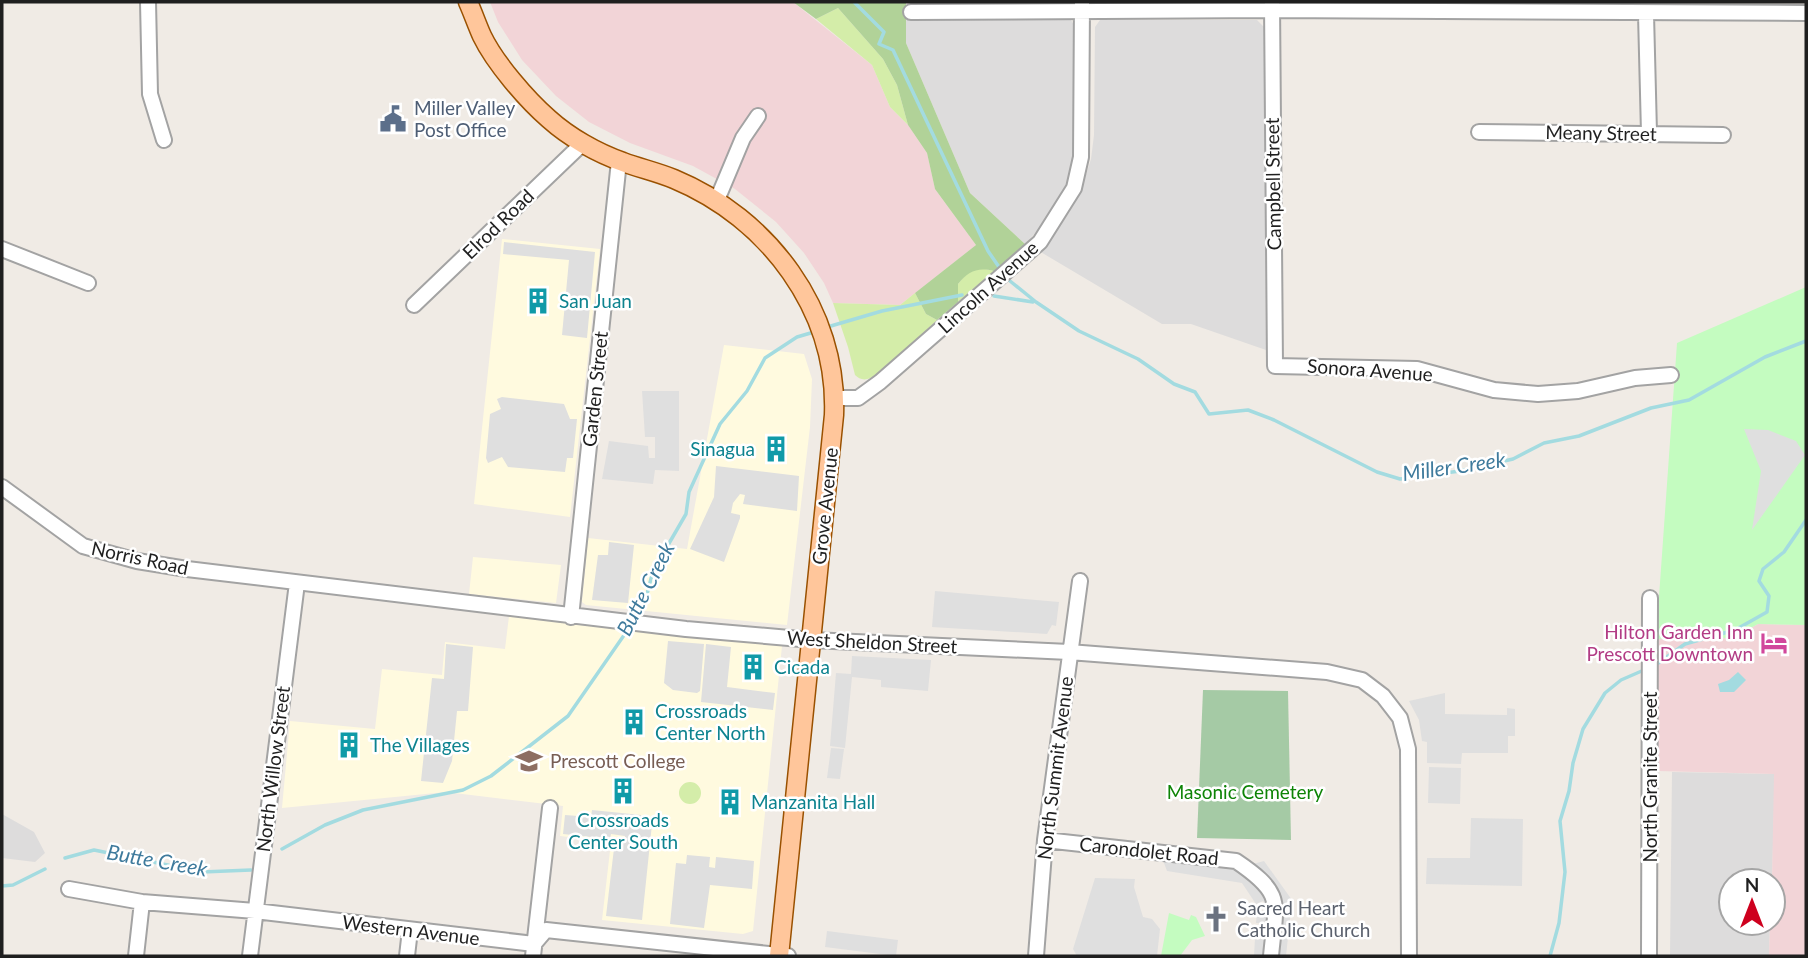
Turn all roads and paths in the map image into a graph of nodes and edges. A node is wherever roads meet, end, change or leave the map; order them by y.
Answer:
1 (148, 2) edge
2 (468, 2) edge
3 (1082, 6) edge
4 (1272, 6) edge
5 (1502, 7) edge
6 (911, 12) dead end
7 (1806, 13) edge
8 (1646, 14) junction
9 (758, 116) dead end
10 (1479, 132) dead end
11 (1649, 133) junction
12 (1723, 135) dead end
13 (164, 140) dead end
14 (583, 143) junction
15 (619, 161) junction
16 (717, 200) junction
17 (2, 249) edge
18 (88, 283) dead end
19 (414, 305) dead end
20 (1275, 366) joint
21 (1671, 375) dead end
22 (834, 398) junction
23 (2, 487) edge
24 (1080, 581) dead end
25 (298, 583) junction
26 (1650, 598) dead end
27 (571, 617) junction
28 (812, 640) junction
29 (1069, 652) junction
30 (550, 808) dead end
31 (1045, 840) junction
32 (69, 889) dead end
33 (142, 902) junction
34 (255, 911) junction
35 (410, 930) junction
36 (534, 950) edge
37 (136, 956) edge
38 (250, 956) edge
39 (407, 956) edge
40 (782, 956) edge
41 (1036, 956) edge
42 (1271, 956) edge
43 (1409, 956) edge
44 (1649, 956) edge

1 - 13 street
2 - 14 main road, Grove Avenue
3 - 4 street
3 - 6 street
3 - 22 street, Lincoln Avenue
4 - 5 street
4 - 20 street, Campbell Street
5 - 8 street
7 - 8 street
8 - 11 street
9 - 16 street
10 - 11 street, Meany Street
11 - 12 street, Meany Street
14 - 15 main road, Grove Avenue
14 - 19 street, Elrod Road
15 - 16 main road, Grove Avenue
15 - 27 street, Garden Street
16 - 22 main road, Grove Avenue
17 - 18 street
20 - 21 street, Sonora Avenue
22 - 28 main road, Grove Avenue
23 - 25 street, Norris Road
24 - 29 street, North Summit Avenue
25 - 27 street, West Sheldon Street
25 - 34 street, North Willow Street
26 - 44 street, North Granite Street
27 - 28 street, West Sheldon Street
28 - 29 street, West Sheldon Street
28 - 40 main road, Grove Avenue
29 - 31 street, North Summit Avenue
29 - 43 street, West Sheldon Street
30 - 36 street
31 - 41 street, North Summit Avenue
31 - 42 street, Carondolet Road
32 - 33 street, Western Avenue
33 - 34 street, Western Avenue
33 - 37 street
34 - 35 street, Western Avenue
34 - 38 street, North Willow Street
35 - 36 street, Western Avenue
35 - 39 street
36 - 40 street, Western Avenue

